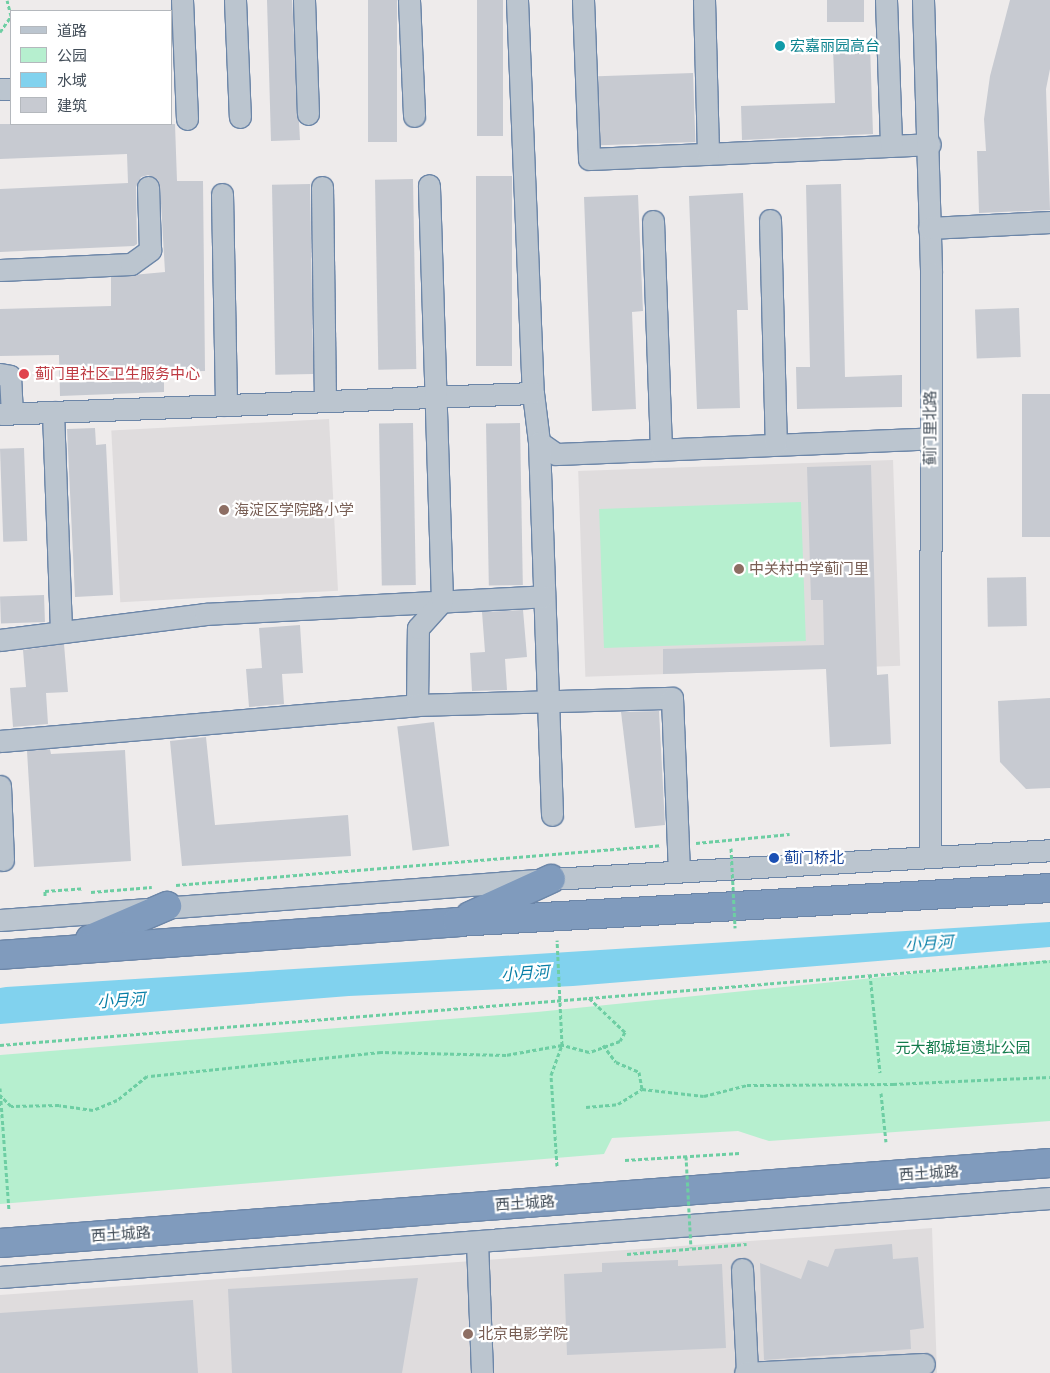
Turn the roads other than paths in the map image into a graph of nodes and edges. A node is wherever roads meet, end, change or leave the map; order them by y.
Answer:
1 (182, 0) edge
2 (235, 0) edge
3 (304, 0) edge
4 (409, 0) edge
5 (517, 0) edge
6 (583, 0) edge
7 (704, 0) edge
8 (886, 0) edge
9 (923, 0) edge
10 (308, 114) dead end
11 (414, 116) dead end
12 (240, 117) dead end
13 (187, 119) dead end
14 (930, 144) dead end
15 (890, 146) junction
16 (708, 154) junction
17 (429, 185) dead end
18 (148, 187) dead end
19 (322, 187) dead end
20 (222, 194) dead end
21 (653, 220) dead end
22 (770, 220) dead end
23 (1050, 222) edge
24 (928, 228) junction
25 (0, 270) edge
26 (0, 374) edge
27 (532, 393) junction
28 (433, 397) junction
29 (325, 401) junction
30 (226, 405) junction
31 (53, 412) junction
32 (6, 413) edge
33 (930, 438) junction
34 (539, 442) junction
35 (776, 444) junction
36 (661, 450) junction
37 (544, 596) junction
38 (442, 602) junction
39 (61, 632) junction
40 (0, 640) edge
41 (546, 702) junction
42 (417, 705) junction
43 (0, 741) edge
44 (0, 786) edge
45 (552, 815) dead end
46 (1050, 850) edge
47 (930, 856) junction
48 (4, 860) dead end
49 (1050, 868) edge
50 (679, 871) junction
51 (551, 879) junction
52 (1050, 888) edge
53 (168, 892) junction
54 (897, 898) junction
55 (0, 920) edge
56 (457, 922) junction
57 (73, 947) junction
58 (4, 952) edge
59 (1050, 1163) edge
60 (1050, 1198) edge
61 (477, 1242) junction
62 (0, 1243) edge
63 (742, 1269) dead end
64 (0, 1277) edge
65 (924, 1364) dead end
66 (820, 1371) edge
67 (482, 1373) edge
68 (746, 1373) edge

1 - 13 street
2 - 12 street
3 - 10 street
4 - 11 street
5 - 27 street
6 - 16 street
7 - 16 street
8 - 15 street
9 - 24 street, 蓟门里北路
14 - 15 street
15 - 16 street
17 - 28 street
18 - 25 street
19 - 29 street
20 - 30 street
21 - 36 street
22 - 35 street
23 - 24 street
24 - 33 street, 蓟门里北路
26 - 32 street
27 - 28 street
27 - 34 street
28 - 29 street
28 - 38 street
29 - 30 street
30 - 31 street
31 - 32 street
31 - 39 street
33 - 35 street
33 - 47 street, 蓟门里北路
34 - 36 street
34 - 37 street
35 - 36 street
37 - 38 street
37 - 41 street
38 - 39 street
38 - 42 street
39 - 40 street
41 - 42 street
41 - 45 street
41 - 50 street
42 - 43 street
44 - 48 street
46 - 47 street
47 - 50 street
49 - 54 highway
50 - 51 street
51 - 53 street
51 - 56 highway
52 - 54 highway
53 - 55 street
53 - 57 highway
54 - 56 highway
56 - 57 highway
57 - 58 highway
59 - 62 highway, 西土城路
60 - 61 street
61 - 64 street
61 - 67 street
63 - 68 street
65 - 66 street
66 - 68 street

